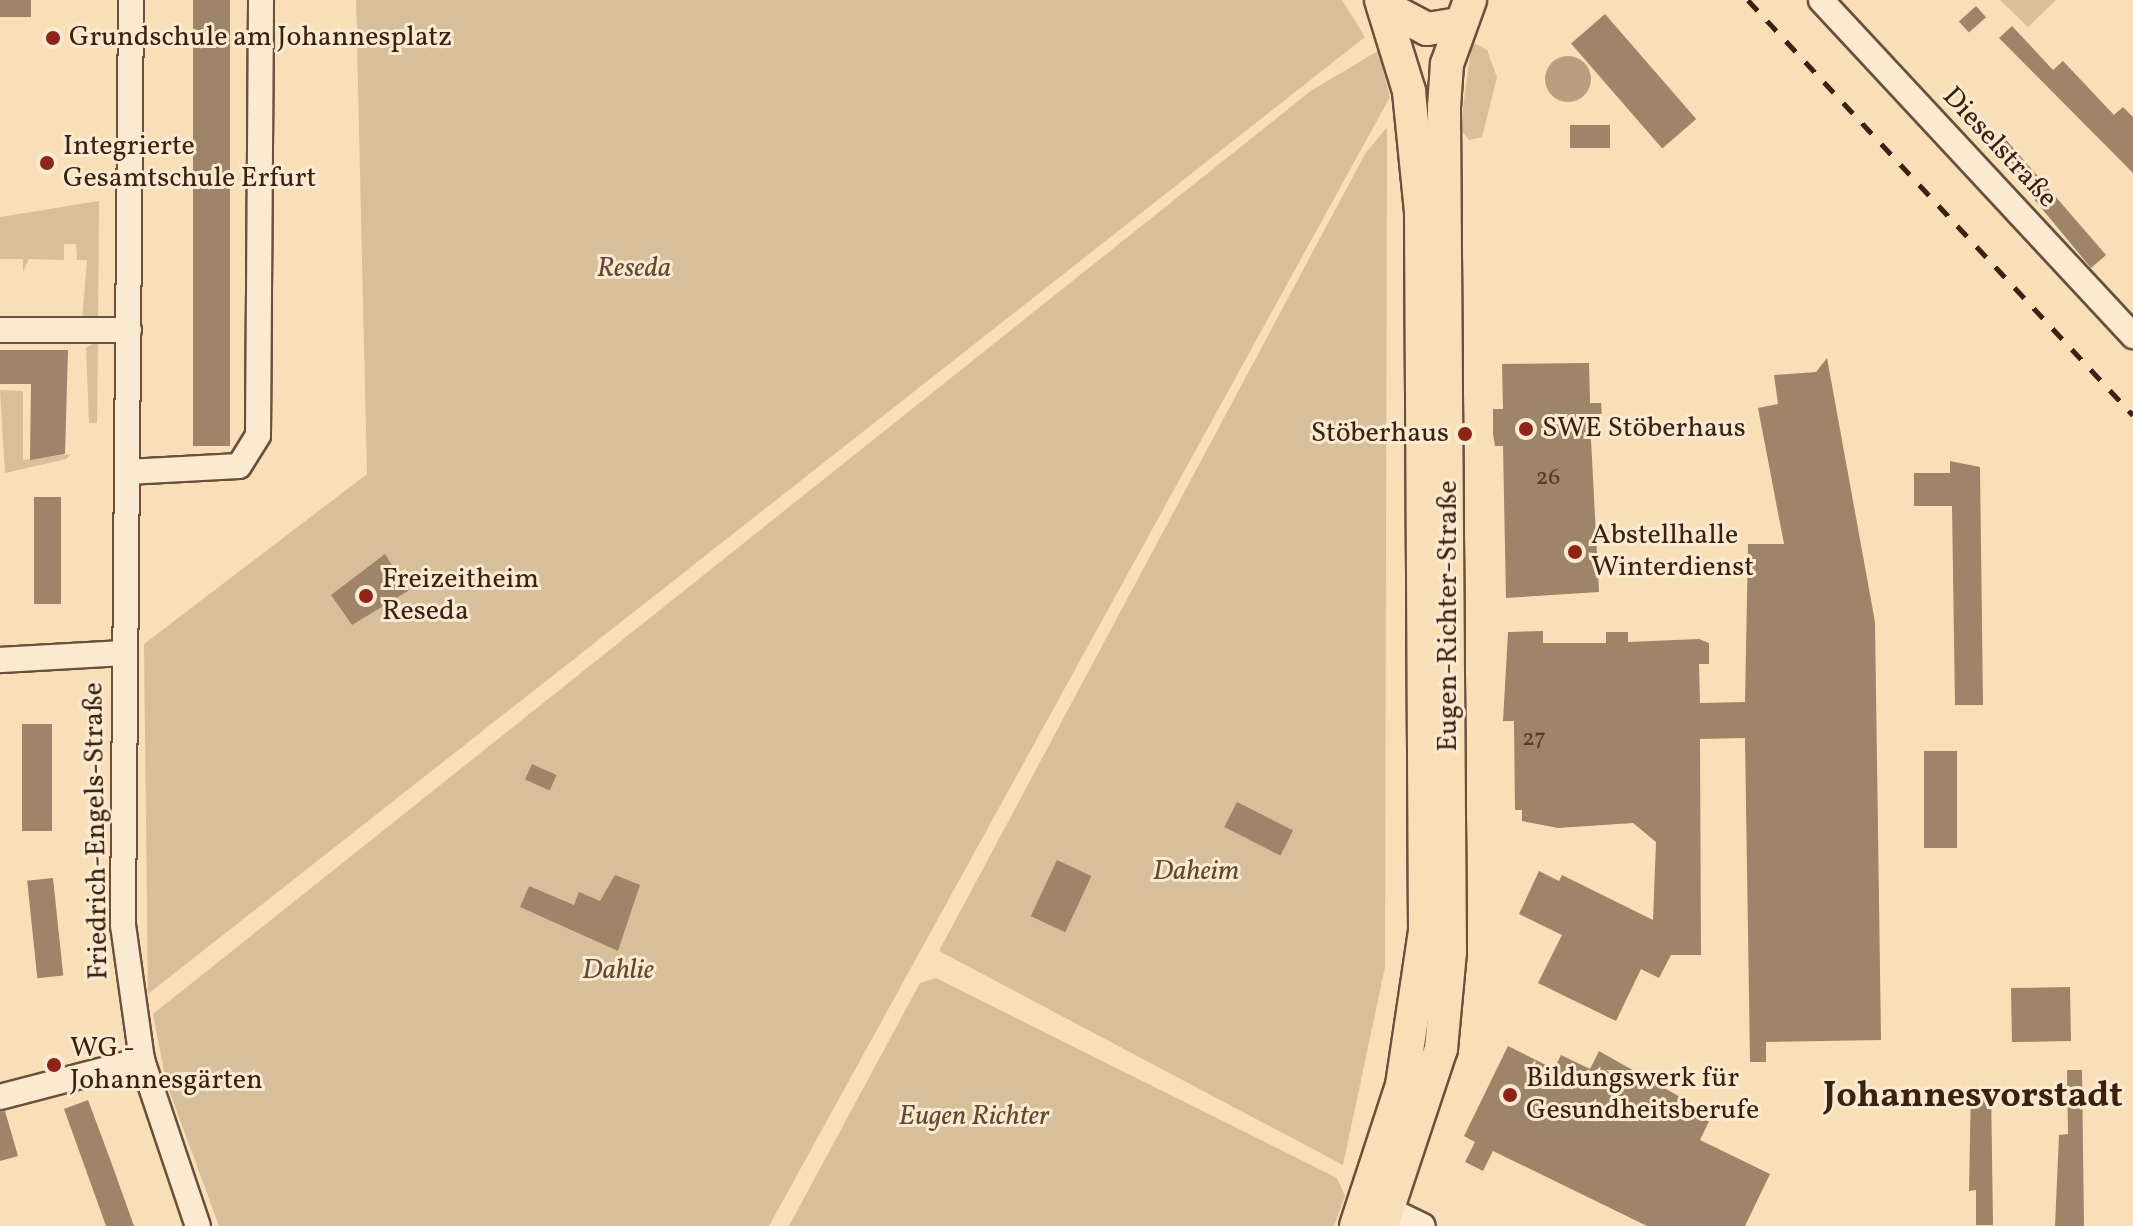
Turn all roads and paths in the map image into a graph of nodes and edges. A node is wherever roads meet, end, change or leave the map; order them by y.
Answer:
1 (131, 0) edge
2 (261, 0) edge
3 (1821, 0) edge
4 (1382, 3) edge
5 (1464, 12) edge
6 (0, 330) edge
7 (129, 330) junction
8 (2133, 336) edge
9 (127, 472) junction
10 (125, 653) junction
11 (0, 660) edge
12 (142, 1060) junction
13 (0, 1097) edge
14 (1374, 1215) edge
15 (198, 1226) edge
16 (1423, 1226) edge

1 - 7 street, Friedrich-Engels-Straße
2 - 9 street
3 - 8 street, Dieselstraße
4 - 5 main road
4 - 14 main road, Eugen-Richter-Straße
5 - 14 main road, Eugen-Richter-Straße
6 - 7 street
7 - 9 street, Friedrich-Engels-Straße
9 - 10 street, Friedrich-Engels-Straße
10 - 11 street
10 - 12 street, Friedrich-Engels-Straße
12 - 13 street
12 - 15 street, Friedrich-Engels-Straße
14 - 16 street

